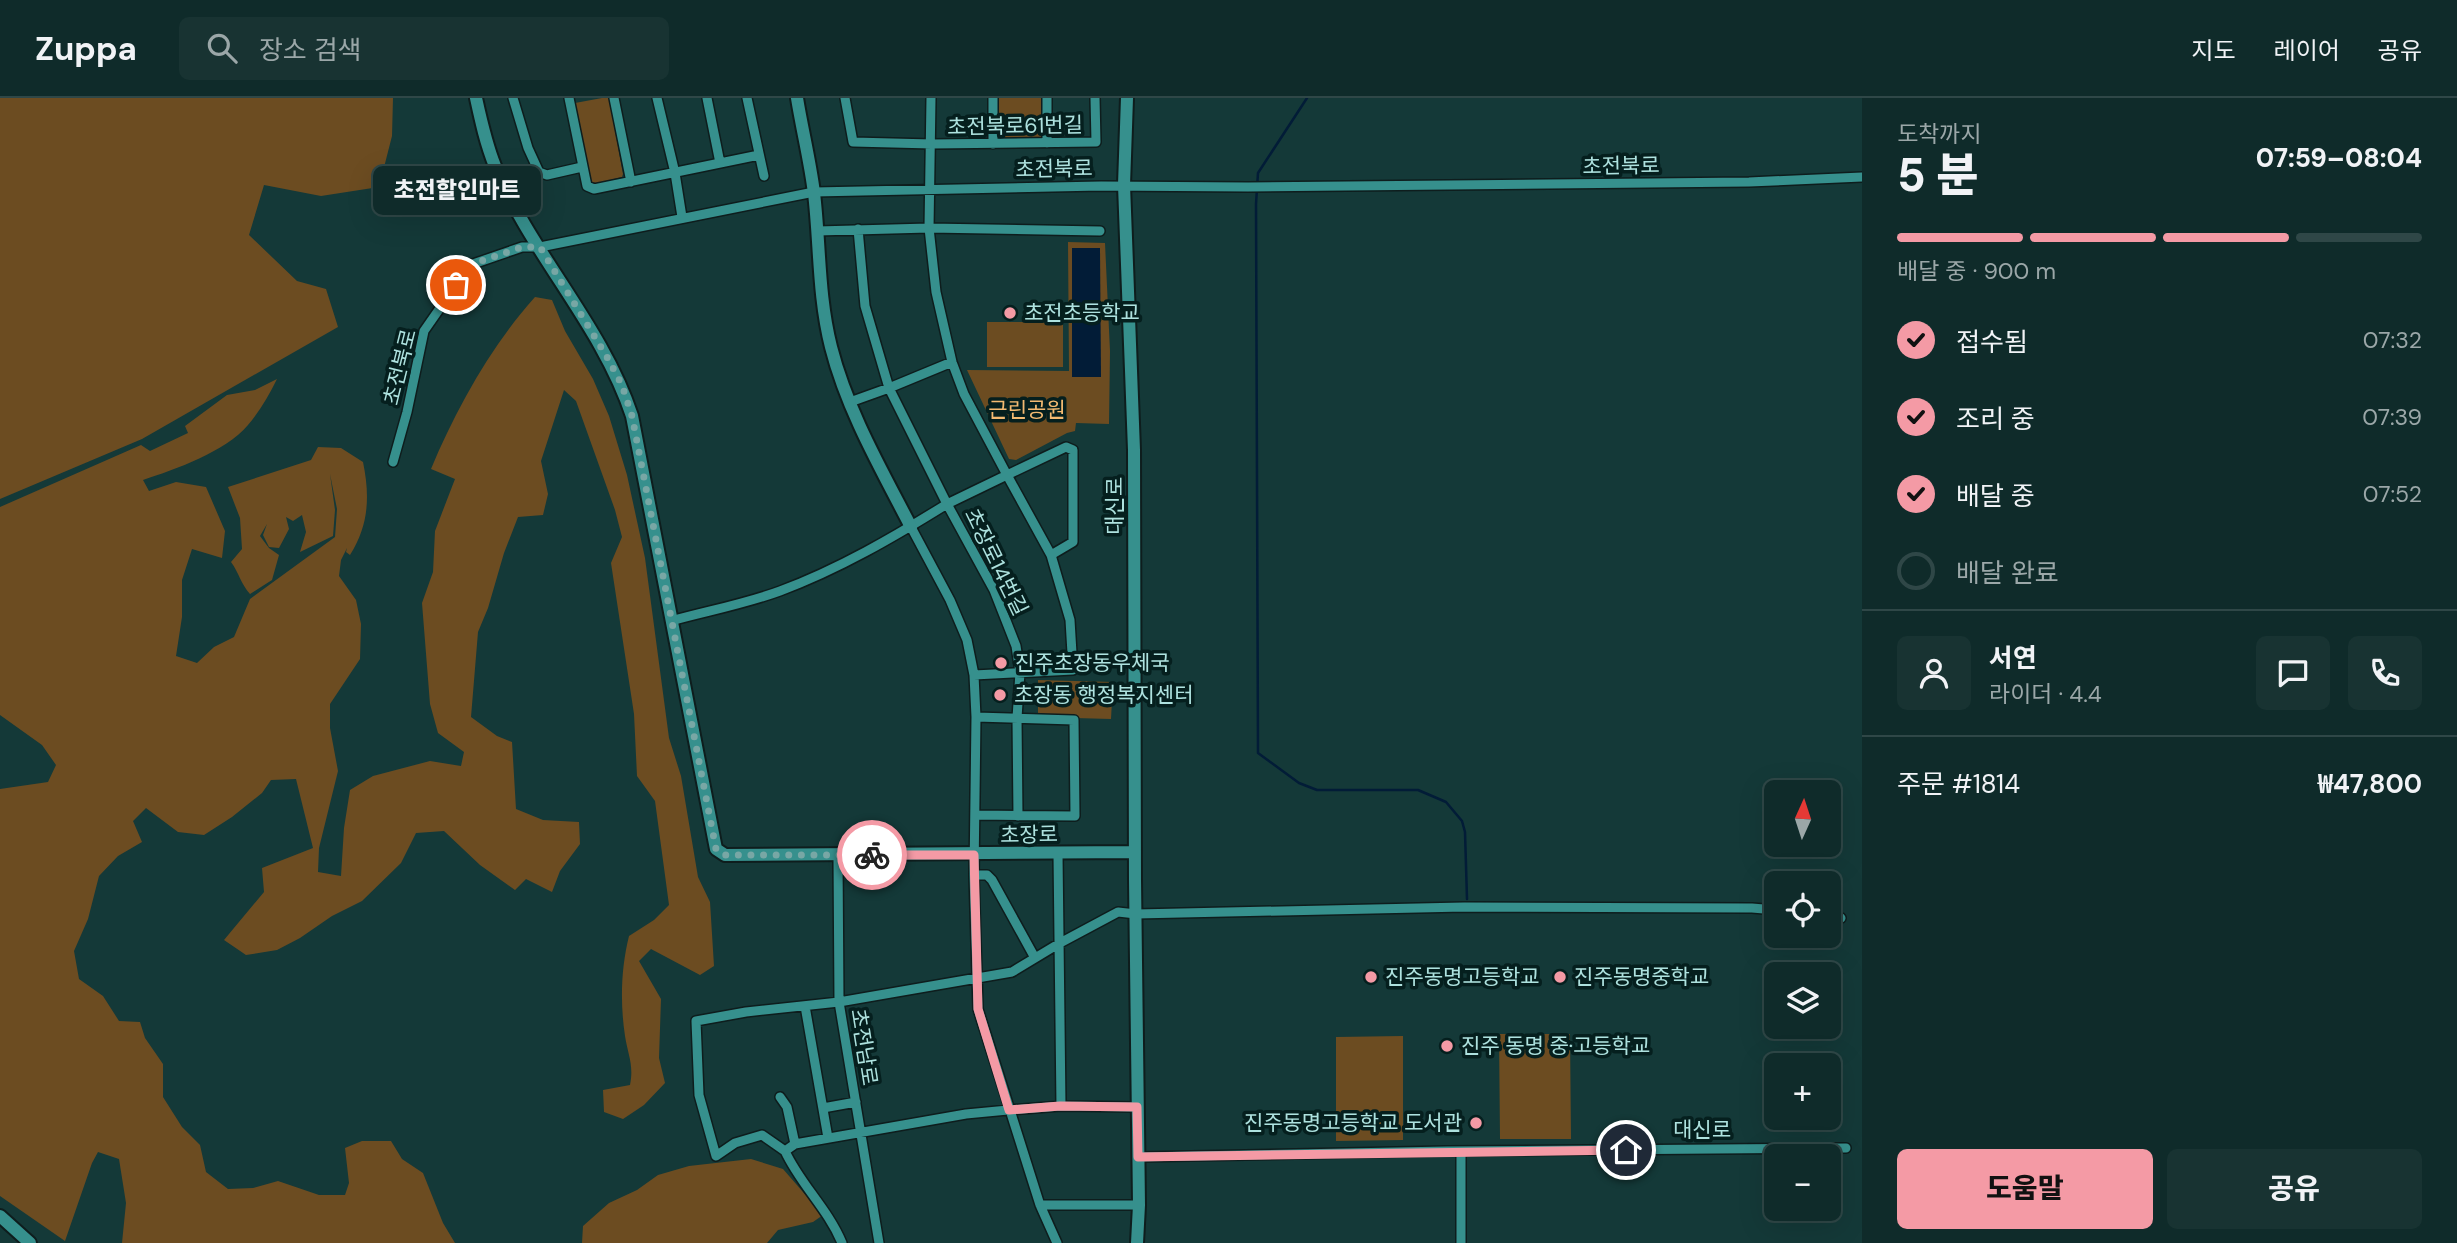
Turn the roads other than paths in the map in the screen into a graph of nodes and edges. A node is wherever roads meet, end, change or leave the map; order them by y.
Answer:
1 (476, 98) edge
2 (513, 98) edge
3 (569, 98) edge
4 (614, 98) edge
5 (657, 98) edge
6 (707, 98) edge
7 (747, 98) edge
8 (797, 98) edge
9 (845, 98) edge
10 (931, 98) edge
11 (993, 98) edge
12 (1047, 98) edge
13 (1095, 98) edge
14 (1128, 98) edge
15 (1047, 143) junction
16 (932, 144) junction
17 (993, 144) junction
18 (759, 155) junction
19 (720, 163) junction
20 (582, 167) junction
21 (675, 173) junction
22 (764, 176) dead end
23 (1862, 177) edge
24 (631, 182) junction
25 (1124, 185) junction
26 (931, 190) junction
27 (814, 192) junction
28 (682, 217) junction
29 (929, 228) junction
30 (858, 229) junction
31 (817, 231) junction
32 (1100, 231) dead end
33 (540, 247) junction
34 (952, 362) junction
35 (889, 388) junction
36 (850, 402) junction
37 (393, 462) dead end
38 (1007, 475) junction
39 (947, 504) junction
40 (911, 527) junction
41 (1051, 555) junction
42 (671, 621) junction
43 (1020, 672) junction
44 (974, 675) junction
45 (976, 717) junction
46 (1017, 718) junction
47 (976, 815) junction
48 (1018, 816) junction
49 (1135, 852) junction
50 (1058, 853) junction
51 (974, 855) junction
52 (838, 856) junction
53 (974, 876) junction
54 (1764, 909) edge
55 (1136, 914) junction
56 (1060, 943) junction
57 (1035, 958) junction
58 (977, 980) junction
59 (839, 1002) junction
60 (805, 1006) junction
61 (780, 1097) dead end
62 (856, 1102) junction
63 (1060, 1106) junction
64 (1137, 1107) junction
65 (823, 1108) junction
66 (1009, 1110) junction
67 (860, 1132) junction
68 (828, 1138) junction
69 (795, 1144) junction
70 (1846, 1148) dead end
71 (785, 1151) junction
72 (1461, 1151) junction
73 (1138, 1157) junction
74 (1040, 1205) junction
75 (1139, 1205) junction
76 (0, 1216) edge
77 (30, 1243) edge
78 (842, 1243) edge
79 (879, 1243) edge
80 (1057, 1243) edge
81 (1137, 1243) edge
82 (1461, 1243) edge

1 - 33 street, 초장로
2 - 20 street
3 - 20 street
4 - 24 street
5 - 21 street
6 - 19 street
7 - 18 street
8 - 27 street
9 - 16 street, 초전북로61번길
10 - 16 street, 초전북로61번길
11 - 17 street
12 - 15 street
13 - 15 street, 초전북로61번길
14 - 25 street, 대신로
15 - 17 street, 초전북로61번길
16 - 17 street, 초전북로61번길
16 - 26 street, 초전북로61번길
18 - 19 street
18 - 22 street
19 - 21 street
20 - 24 street
21 - 24 street
21 - 28 street
23 - 25 street, 초전북로
25 - 26 street, 초전북로
25 - 49 street, 대신로
26 - 27 street, 초전북로
26 - 29 street, 초전북로61번길
27 - 28 street, 초전북로
27 - 31 street
28 - 33 street, 초전북로
29 - 30 street
29 - 32 street
29 - 34 street, 초전북로61번길
30 - 31 street
30 - 35 street, 초장로14번길
31 - 36 street
33 - 37 street, 초전북로
33 - 42 street, 초장로
34 - 35 street
34 - 38 street, 초전북로61번길
35 - 36 street
35 - 39 street, 초장로14번길
36 - 40 street
38 - 39 street
38 - 41 street, 초전북로61번길
38 - 41 street
39 - 40 street
39 - 43 street, 초장로14번길
40 - 42 street
40 - 44 street
41 - 43 street, 초전북로61번길
42 - 52 street, 초장로
43 - 44 street
43 - 46 street, 초장로14번길
44 - 45 street
45 - 46 street
45 - 47 street
46 - 48 street
46 - 48 street
47 - 48 street
47 - 51 street
49 - 50 street, 초장로
49 - 55 street, 대신로
50 - 51 street, 초장로
50 - 56 street
51 - 52 street, 초장로
51 - 53 street
52 - 59 street, 초전남로
53 - 57 street
53 - 58 street
54 - 55 street
55 - 56 street
55 - 64 street, 대신로
56 - 57 street
56 - 63 street
57 - 58 street
58 - 59 street
58 - 66 street
59 - 60 street
59 - 62 street, 초전남로
60 - 65 street
60 - 71 street
61 - 69 street
62 - 65 street
62 - 67 street, 초전남로
63 - 64 street
63 - 66 street
64 - 73 street, 대신로
65 - 68 street
66 - 67 street
66 - 74 street
67 - 68 street
67 - 79 street, 초전남로
68 - 69 street
69 - 71 street
70 - 72 street, 대신로
71 - 78 street
72 - 73 street, 대신로
72 - 82 street
73 - 75 street, 대신로
74 - 75 street
74 - 80 street
75 - 81 street, 대신로
76 - 77 street

